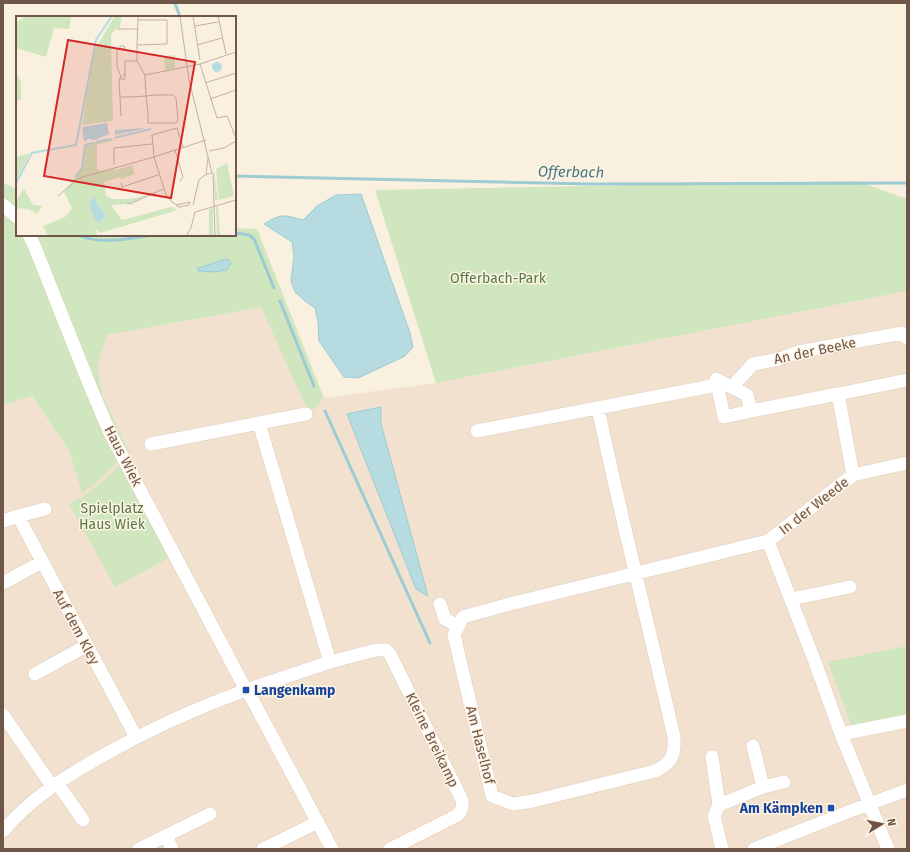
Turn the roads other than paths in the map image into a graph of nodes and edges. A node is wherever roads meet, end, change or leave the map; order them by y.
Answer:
1 (30, 236) edge
2 (907, 338) edge
3 (907, 380) edge
4 (717, 384) junction
5 (732, 387) junction
6 (838, 394) junction
7 (598, 408) junction
8 (751, 411) junction
9 (306, 414) dead end
10 (260, 423) junction
11 (477, 431) dead end
12 (151, 444) dead end
13 (907, 463) edge
14 (853, 475) junction
15 (46, 509) dead end
16 (18, 516) junction
17 (3, 521) edge
18 (768, 541) junction
19 (42, 562) junction
20 (636, 574) junction
21 (3, 583) edge
22 (850, 587) dead end
23 (792, 599) junction
24 (440, 604) dead end
25 (458, 626) junction
26 (86, 646) junction
27 (330, 662) junction
28 (35, 674) dead end
29 (246, 690) junction
30 (3, 715) edge
31 (907, 721) edge
32 (841, 734) junction
33 (136, 737) junction
34 (753, 746) dead end
35 (712, 757) dead end
36 (784, 782) dead end
37 (55, 784) junction
38 (763, 787) junction
39 (907, 790) edge
40 (870, 804) junction
41 (719, 805) junction
42 (210, 814) dead end
43 (83, 820) dead end
44 (318, 822) junction
45 (3, 831) edge
46 (166, 836) junction
47 (139, 849) edge
48 (172, 849) edge
49 (263, 849) edge
50 (332, 849) edge
51 (390, 849) edge
52 (722, 849) edge
53 (754, 849) edge
54 (888, 849) edge

1 - 29 street, Haus Wiek
2 - 5 street, An der Beeke
3 - 6 street
4 - 5 street
4 - 7 street
4 - 8 street
5 - 8 street
6 - 8 street
6 - 14 street
7 - 11 street
7 - 20 street
9 - 10 street
10 - 12 street
10 - 27 street
13 - 14 street, In der Weede
14 - 18 street, In der Weede
15 - 16 street
16 - 17 street
16 - 19 street, Auf dem Kley
18 - 20 street
18 - 23 street
19 - 21 street
19 - 26 street, Auf dem Kley
20 - 25 street
20 - 25 street, Am Haselhof
22 - 23 street
23 - 32 street
24 - 25 street
26 - 28 street
26 - 33 street, Auf dem Kley
27 - 29 street, Kleine Breikamp
27 - 51 street, Kleine Breikamp
29 - 33 street
29 - 44 street
30 - 37 street
31 - 32 street
32 - 40 street
33 - 37 street
34 - 38 street
35 - 41 street
36 - 38 street
37 - 43 street
37 - 45 street
38 - 41 street
39 - 40 street
40 - 53 street
40 - 54 street
41 - 52 street
42 - 46 street
44 - 49 street
44 - 50 street
46 - 47 street
46 - 48 street

